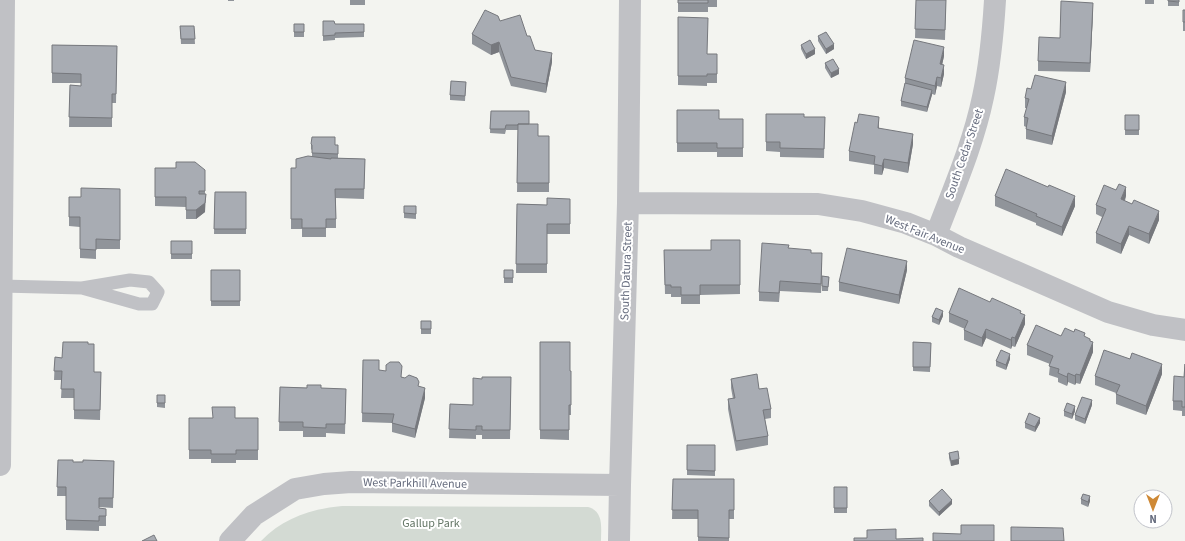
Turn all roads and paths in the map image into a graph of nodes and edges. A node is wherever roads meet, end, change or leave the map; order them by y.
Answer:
1 (4, 0) edge
2 (630, 0) edge
3 (995, 0) edge
4 (628, 202) junction
5 (936, 235) junction
6 (1, 286) junction
7 (82, 288) junction
8 (1185, 330) edge
9 (0, 465) edge
10 (620, 485) junction
11 (230, 541) edge
12 (620, 541) edge

1 - 6 street
2 - 4 street, South Datura Street
3 - 5 street, South Cedar Street
4 - 5 street, West Fair Avenue
4 - 10 street, South Datura Street
5 - 8 street, West Fair Avenue
6 - 7 lane
6 - 9 street
7 - 7 lane
10 - 11 street, West Parkhill Avenue
10 - 12 street, South Datura Street

